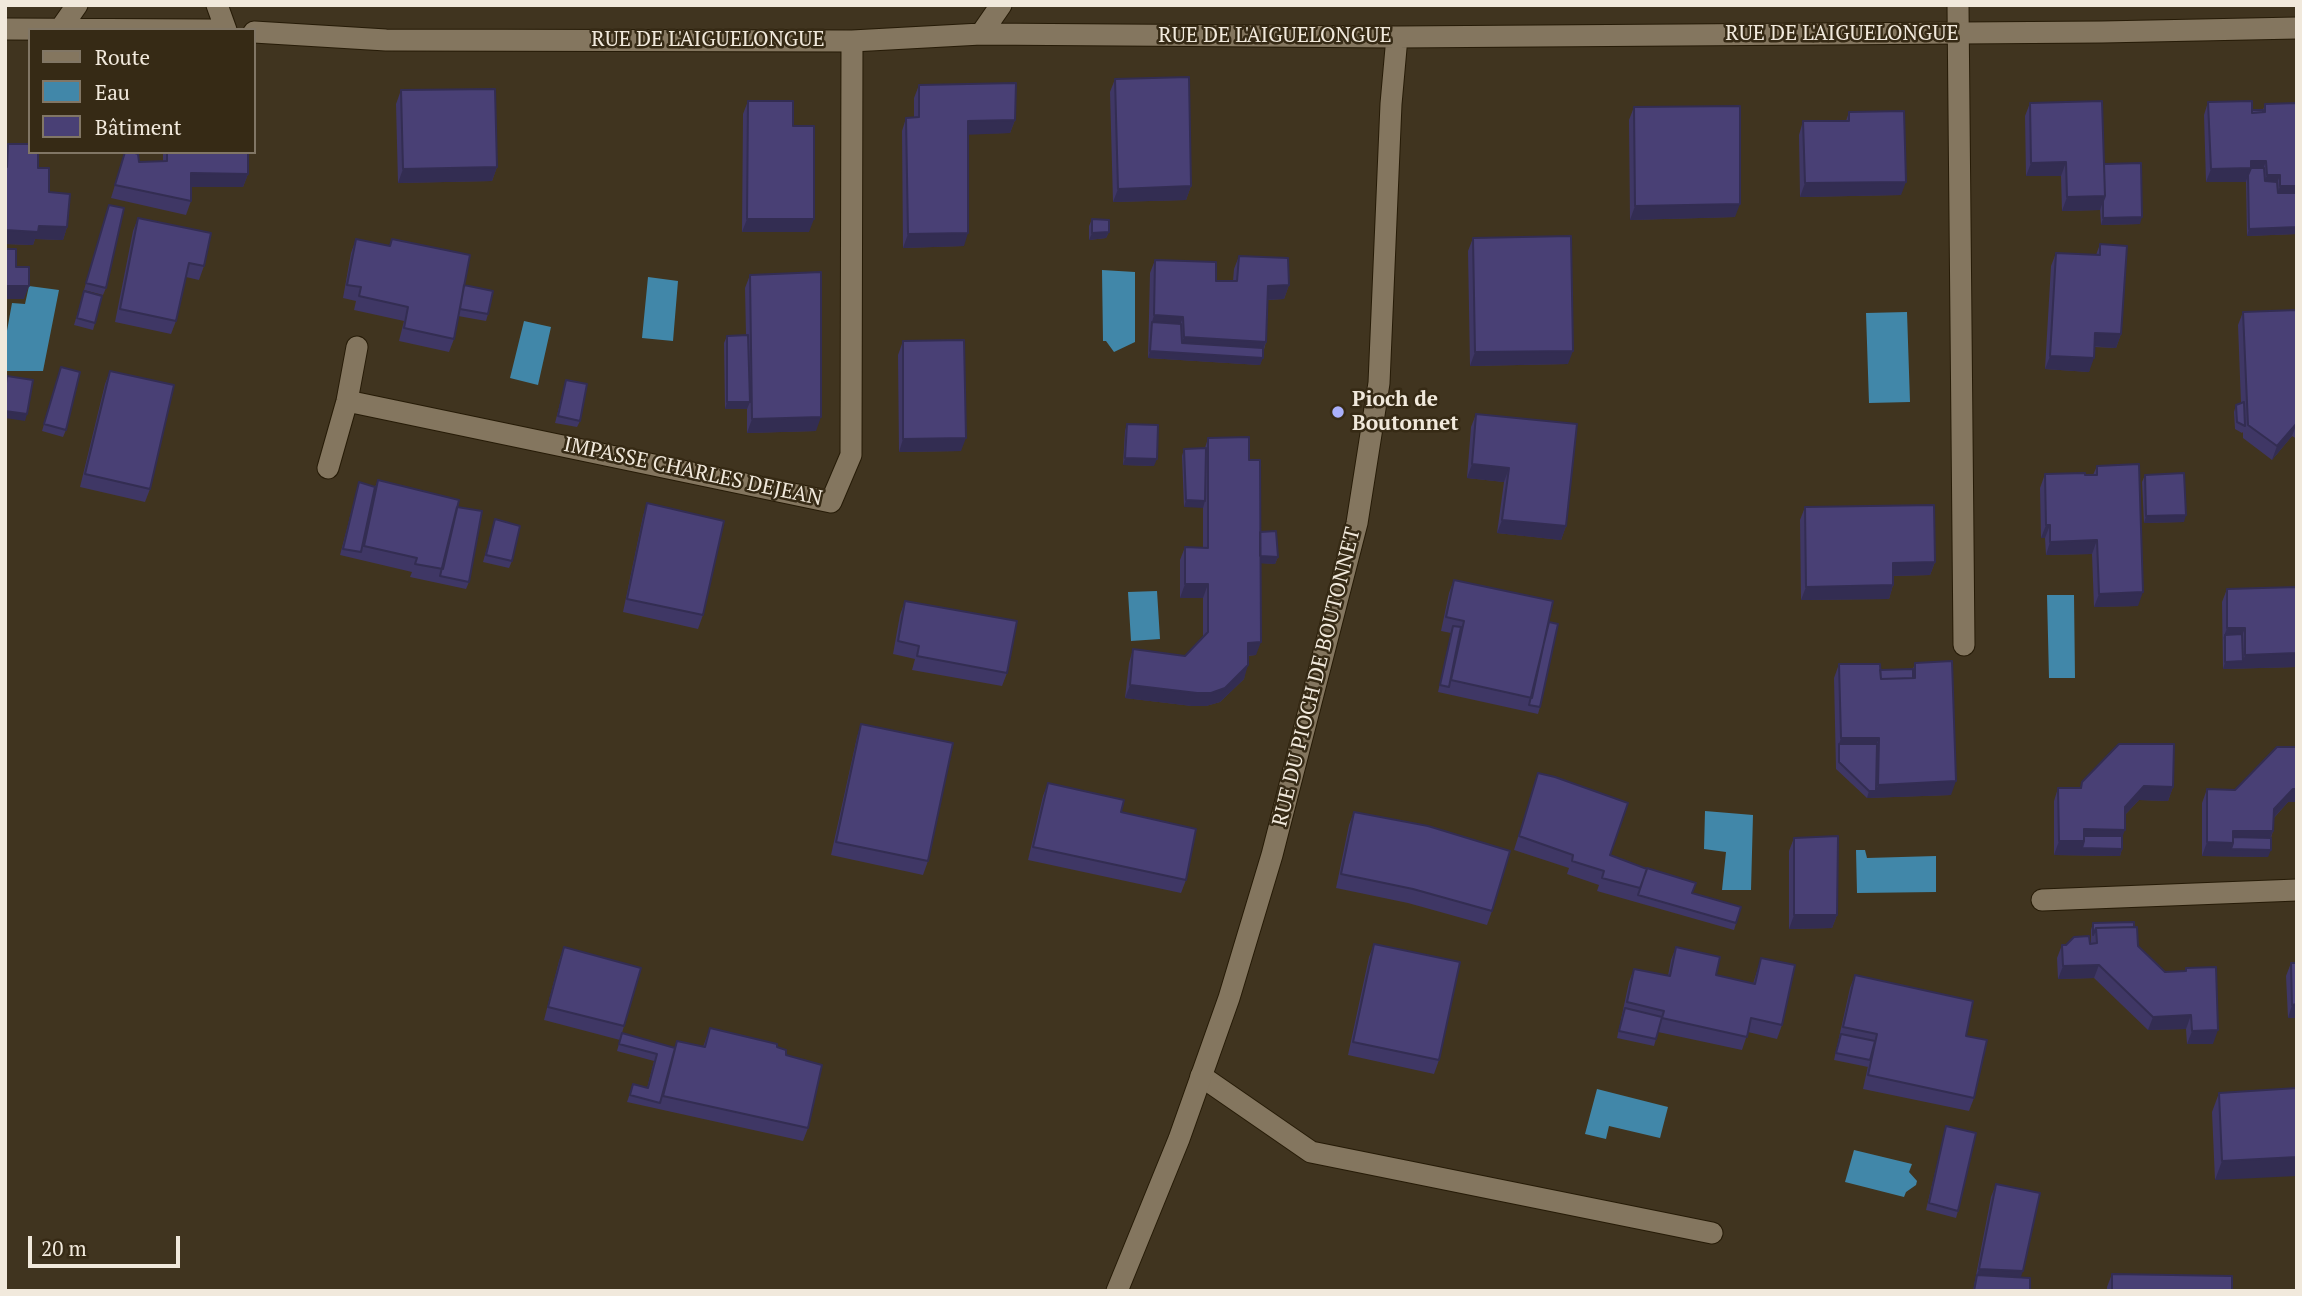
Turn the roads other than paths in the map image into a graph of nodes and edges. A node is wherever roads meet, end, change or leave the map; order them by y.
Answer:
1 (77, 5) edge
2 (217, 5) edge
3 (1001, 5) edge
4 (1958, 5) edge
5 (61, 28) edge
6 (225, 28) edge
7 (2297, 28) edge
8 (5, 29) edge
9 (28, 29) edge
10 (256, 32) edge
11 (981, 34) junction
12 (1958, 34) junction
13 (1397, 37) junction
14 (852, 41) junction
15 (357, 347) dead end
16 (347, 401) junction
17 (328, 468) dead end
18 (1964, 645) dead end
19 (2297, 890) edge
20 (2042, 900) dead end
21 (1201, 1076) junction
22 (1712, 1233) dead end
23 (1117, 1291) edge

1 - 5 street
2 - 6 street
3 - 11 street
4 - 12 street
7 - 12 street, RUE DE L'AIGUELONGUE
8 - 9 street
10 - 14 street, RUE DE L'AIGUELONGUE
11 - 13 street, RUE DE L'AIGUELONGUE
11 - 14 street, RUE DE L'AIGUELONGUE
12 - 13 street, RUE DE L'AIGUELONGUE
12 - 18 street
13 - 21 street, RUE DU PIOCH DE BOUTONNET
14 - 16 street, IMPASSE CHARLES DEJEAN
15 - 16 street
16 - 17 street
19 - 20 street
21 - 22 street
21 - 23 street, RUE DU PIOCH DE BOUTONNET

